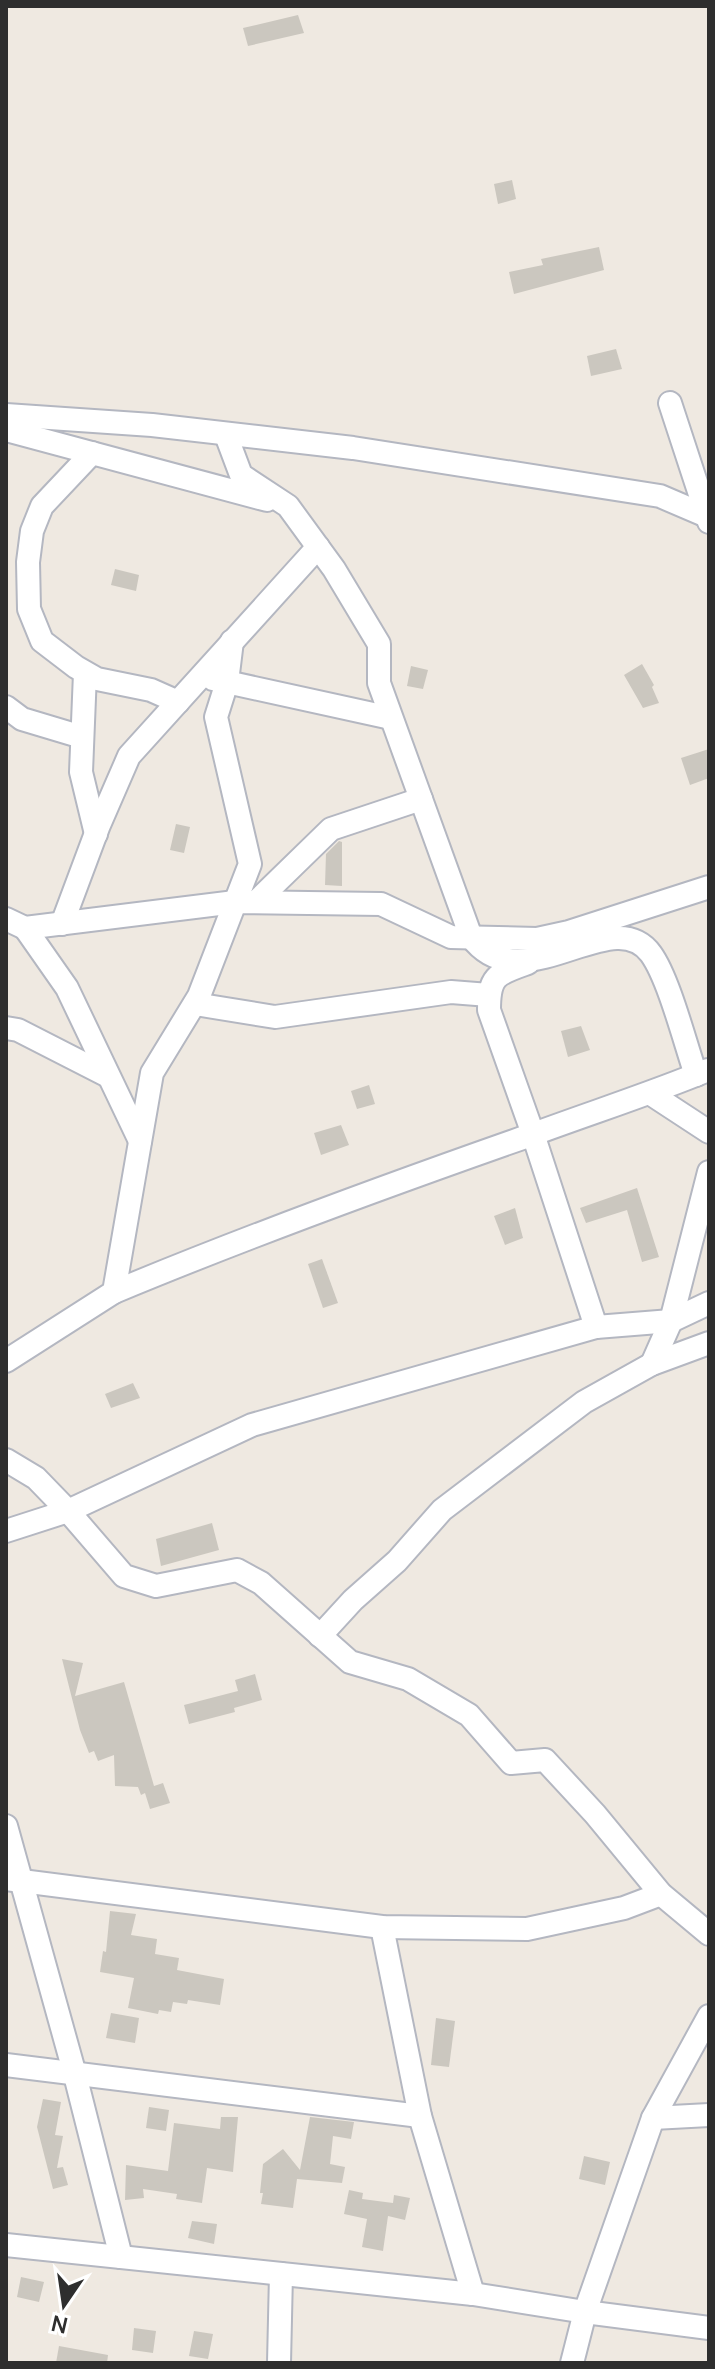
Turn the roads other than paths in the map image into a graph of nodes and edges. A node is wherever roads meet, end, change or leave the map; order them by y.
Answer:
1 (670, 403) dead end
2 (6, 415) edge
3 (6, 430) edge
4 (226, 435) junction
5 (92, 453) junction
6 (288, 506) junction
7 (708, 519) edge
8 (318, 547) junction
9 (232, 641) junction
10 (85, 673) junction
11 (201, 676) junction
12 (227, 682) junction
13 (178, 702) junction
14 (6, 707) edge
15 (391, 718) junction
16 (82, 737) junction
17 (421, 799) junction
18 (96, 834) junction
19 (709, 887) edge
20 (246, 902) junction
21 (16, 923) edge
22 (62, 924) junction
23 (471, 937) junction
24 (533, 961) junction
25 (489, 995) junction
26 (195, 1004) junction
27 (6, 1028) edge
28 (702, 1072) edge
29 (108, 1076) junction
30 (651, 1094) junction
31 (709, 1132) edge
32 (533, 1134) junction
33 (140, 1141) junction
34 (709, 1172) edge
35 (114, 1292) junction
36 (709, 1303) edge
37 (671, 1321) junction
38 (596, 1327) junction
39 (709, 1343) edge
40 (6, 1361) edge
41 (652, 1364) junction
42 (6, 1460) edge
43 (68, 1511) junction
44 (6, 1531) edge
45 (320, 1636) junction
46 (6, 1826) edge
47 (13, 1880) edge
48 (661, 1894) junction
49 (382, 1927) junction
50 (709, 1934) edge
51 (709, 2016) edge
52 (6, 2065) edge
53 (74, 2071) junction
54 (709, 2115) edge
55 (420, 2116) junction
56 (653, 2118) junction
57 (6, 2245) edge
58 (121, 2257) junction
59 (281, 2274) junction
60 (473, 2294) junction
61 (585, 2312) junction
62 (709, 2328) edge
63 (279, 2363) edge
64 (572, 2363) edge

1 - 7 street
2 - 4 street
3 - 5 street
4 - 6 street
4 - 7 street
5 - 6 street
5 - 10 street
6 - 8 street
8 - 9 street
8 - 15 street
9 - 11 street
9 - 12 street
10 - 13 street
10 - 16 street
11 - 12 street
11 - 13 street
12 - 15 street
12 - 20 street
13 - 18 street
14 - 16 street
15 - 17 street
16 - 18 street
17 - 20 street
17 - 23 street
18 - 22 street
19 - 23 street
20 - 22 street
20 - 23 street
20 - 26 street
21 - 22 street
21 - 29 street
23 - 24 street
24 - 25 street
24 - 28 street
25 - 26 street
25 - 32 street
26 - 33 street
27 - 29 street
28 - 30 street
29 - 33 street
30 - 31 street
30 - 32 street
32 - 35 street
32 - 38 street
33 - 35 street
34 - 37 street
35 - 40 street
36 - 37 street
37 - 38 street
37 - 41 street
38 - 43 street
39 - 41 street
41 - 45 street
42 - 43 street
43 - 44 street
43 - 45 street
45 - 48 street
46 - 47 street
47 - 49 street
47 - 53 street
48 - 49 street
48 - 50 street
49 - 55 street
51 - 56 street
52 - 53 street
53 - 55 street
53 - 58 street
54 - 56 street
55 - 60 street
56 - 61 street
57 - 58 street
58 - 59 street
59 - 60 street
59 - 63 street
60 - 61 street
61 - 62 street
61 - 64 street

